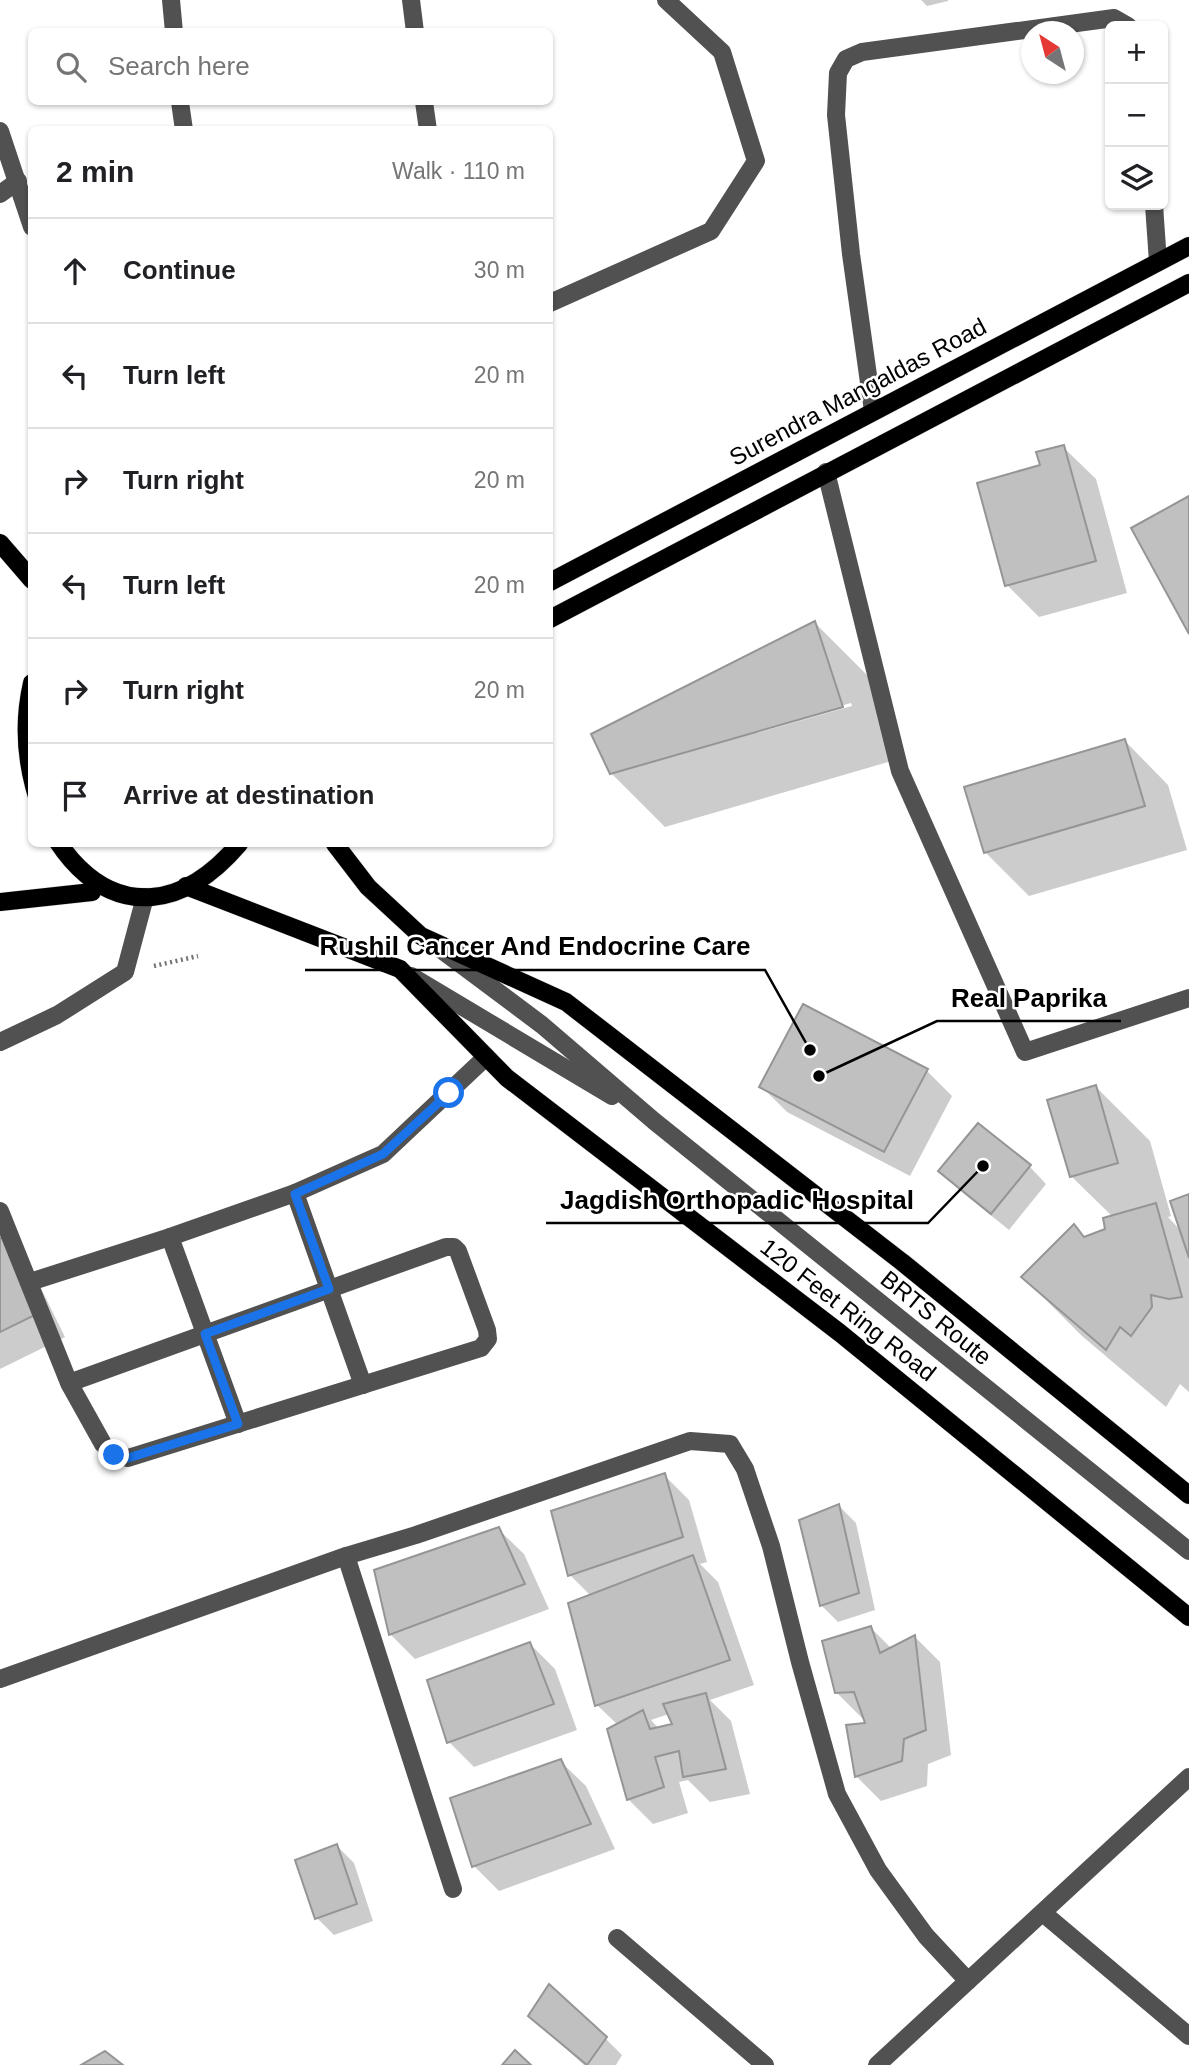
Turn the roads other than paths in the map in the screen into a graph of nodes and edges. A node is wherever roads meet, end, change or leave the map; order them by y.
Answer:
1 (171, 0) edge
2 (411, 0) edge
3 (666, 0) edge
4 (1119, 21) edge
5 (174, 28) edge
6 (414, 28) edge
7 (180, 105) edge
8 (424, 105) edge
9 (183, 126) edge
10 (427, 126) edge
11 (0, 131) edge
12 (18, 181) junction
13 (0, 194) edge
14 (1154, 210) edge
15 (28, 214) edge
16 (1189, 246) edge
17 (1158, 262) junction
18 (1189, 283) edge
19 (553, 302) edge
20 (873, 411) junction
21 (826, 472) junction
22 (0, 543) edge
23 (28, 575) edge
24 (553, 580) edge
25 (553, 617) edge
26 (28, 688) edge
27 (12, 716) dead end
28 (236, 847) edge
29 (337, 847) edge
30 (64, 879) dead end
31 (186, 886) junction
32 (93, 892) junction
33 (145, 897) junction
34 (0, 902) edge
35 (421, 936) junction
36 (400, 969) junction
37 (1189, 998) edge
38 (0, 1042) edge
39 (486, 1058) junction
40 (654, 1121) junction
41 (295, 1194) junction
42 (0, 1211) edge
43 (170, 1237) junction
44 (30, 1282) junction
45 (329, 1289) junction
46 (205, 1334) junction
47 (69, 1383) junction
48 (363, 1385) junction
49 (238, 1424) junction
50 (1189, 1495) edge
51 (1189, 1551) edge
52 (346, 1556) junction
53 (1189, 1617) edge
54 (0, 1679) edge
55 (1189, 1777) edge
56 (453, 1889) dead end
57 (1043, 1913) junction
58 (617, 1938) dead end
59 (968, 1981) junction
60 (1189, 2036) edge
61 (765, 2065) edge
62 (877, 2065) edge

1 - 5 street
2 - 6 street
3 - 19 street
4 - 20 street
7 - 9 street
8 - 10 street
11 - 12 street
12 - 13 street
12 - 15 street
14 - 17 street
16 - 17 main road, Surendra Mangaldas Road
17 - 20 main road, Surendra Mangaldas Road
18 - 21 main road
20 - 24 main road, Surendra Mangaldas Road
21 - 25 main road
21 - 37 street
22 - 23 main road
26 - 27 main road
28 - 31 main road
29 - 35 main road
30 - 32 main road
31 - 33 main road
31 - 36 main road, 120 Feet Ring Road
32 - 33 main road
32 - 34 main road
33 - 38 street
35 - 40 street, BRTS Route
35 - 50 main road
36 - 39 main road, 120 Feet Ring Road
36 - 40 street, BRTS Route
39 - 41 street
39 - 53 main road, 120 Feet Ring Road
40 - 51 street, BRTS Route
41 - 43 street
41 - 45 street
42 - 44 street
43 - 44 street
43 - 46 street
44 - 47 street
45 - 46 street
45 - 48 street
45 - 48 street
46 - 47 street
46 - 49 street
47 - 49 street
48 - 49 street
52 - 54 street
52 - 56 street
52 - 59 street
55 - 57 street
57 - 59 street
57 - 60 street
58 - 61 street
59 - 62 street

